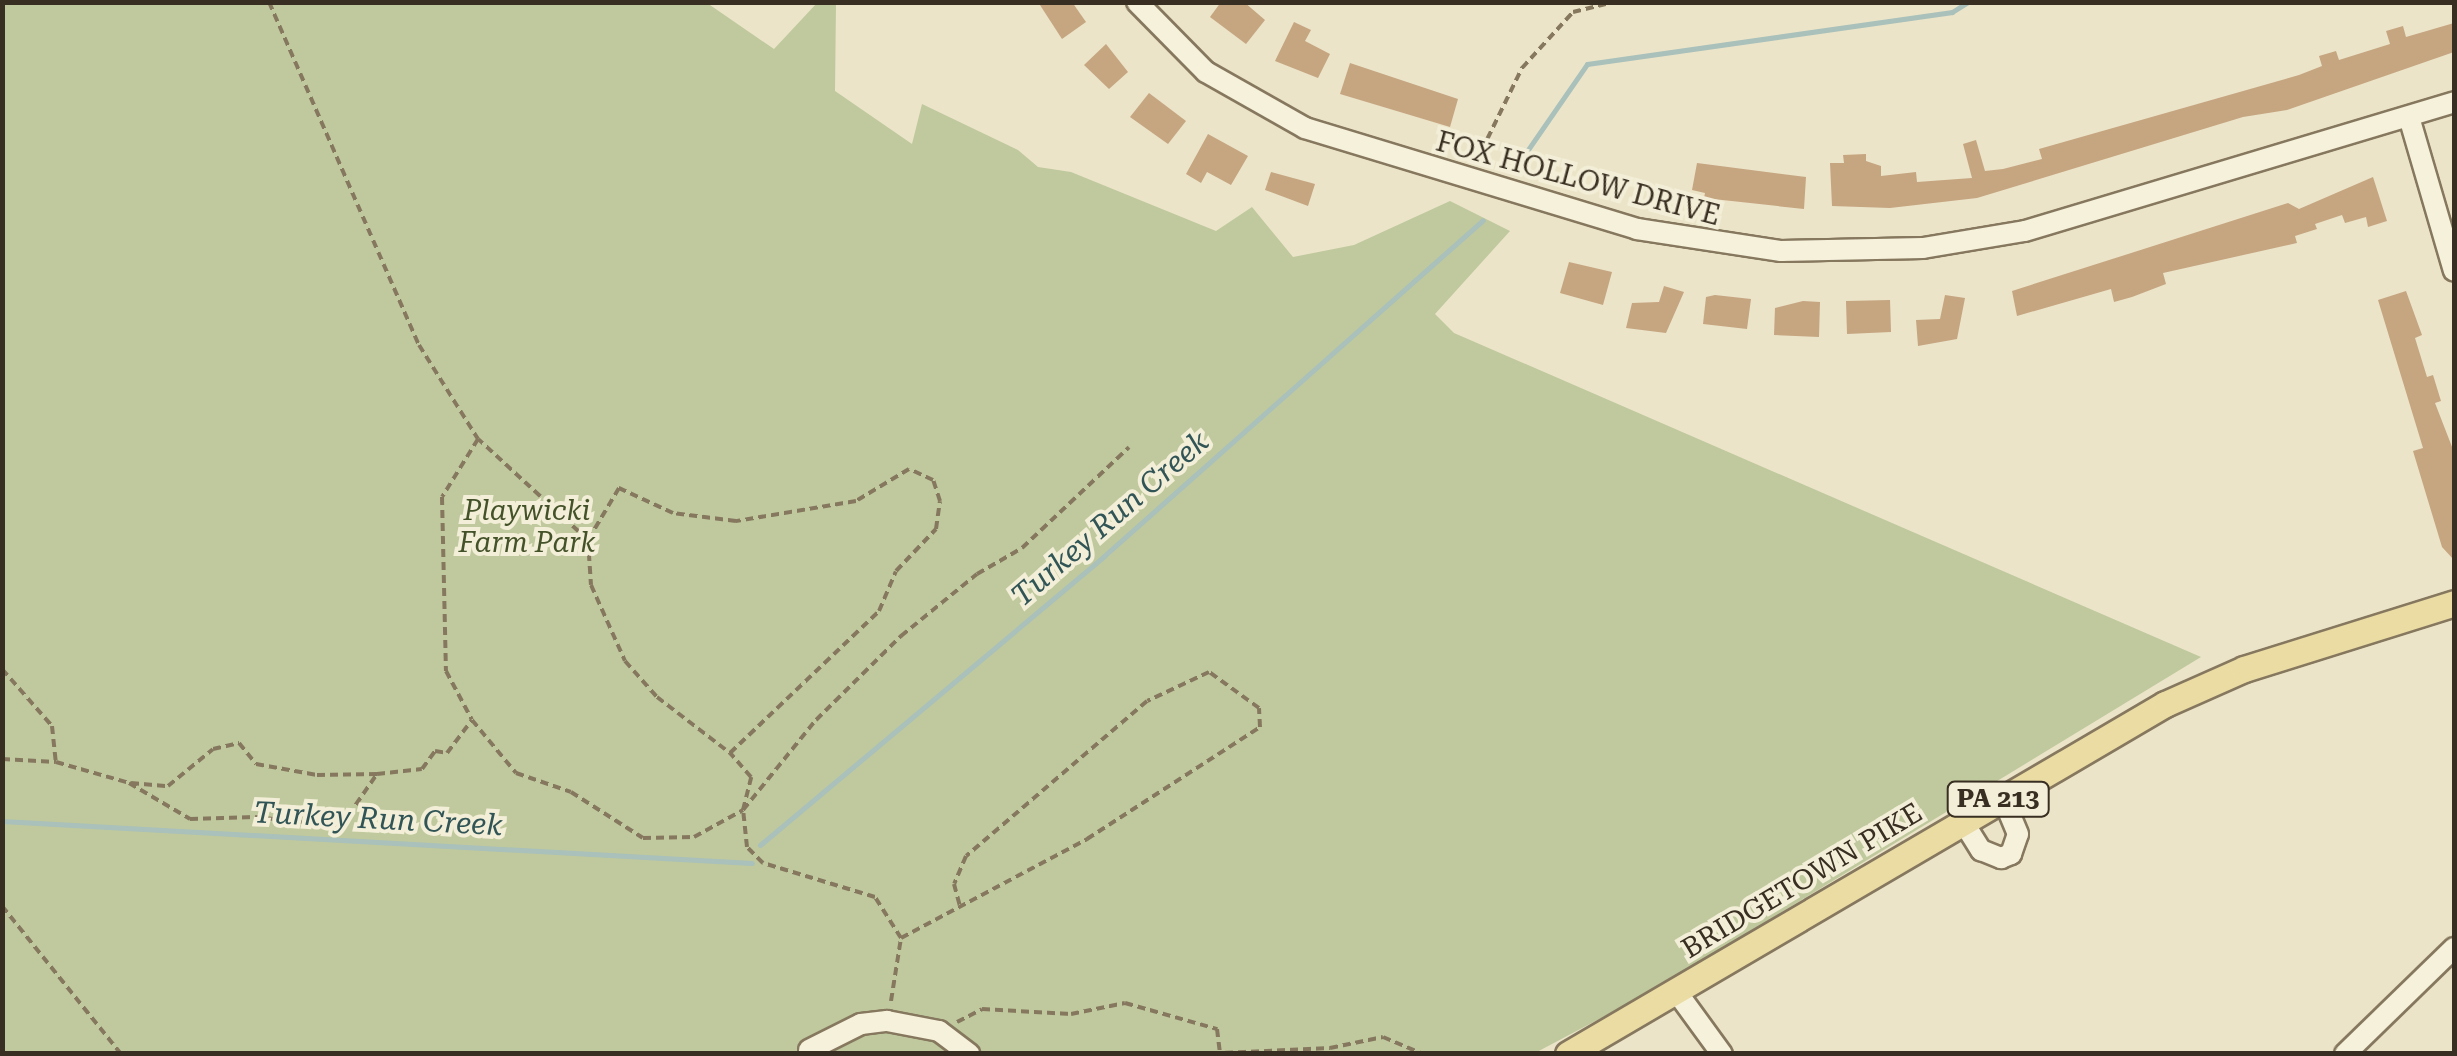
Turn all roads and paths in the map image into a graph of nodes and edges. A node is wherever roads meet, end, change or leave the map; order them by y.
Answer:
1 (269, 2) edge
2 (1137, 2) edge
3 (1614, 2) edge
4 (2454, 102) edge
5 (2409, 117) junction
6 (1467, 180) junction
7 (2454, 271) edge
8 (478, 439) junction
9 (1129, 447) dead end
10 (588, 540) junction
11 (2454, 603) edge
12 (2, 669) edge
13 (472, 720) junction
14 (730, 753) junction
15 (2, 760) edge
16 (56, 762) junction
17 (377, 774) junction
18 (129, 783) junction
19 (2002, 796) junction
20 (744, 810) junction
21 (1962, 820) junction
22 (2, 906) edge
23 (960, 906) junction
24 (901, 938) junction
25 (2454, 948) edge
26 (1676, 991) junction
27 (888, 1020) junction
28 (939, 1030) junction
29 (809, 1050) dead end
30 (1220, 1052) edge
31 (121, 1054) edge
32 (969, 1054) edge
33 (1199, 1054) edge
34 (1424, 1054) edge
35 (1568, 1054) edge
36 (1722, 1054) edge
37 (2346, 1054) edge

1 - 8 path
2 - 6 street, FOX HOLLOW DRIVE
3 - 6 path
4 - 5 street, FOX HOLLOW DRIVE
5 - 6 street, FOX HOLLOW DRIVE
5 - 7 street
8 - 10 path
8 - 13 path
9 - 20 path
10 - 14 path
10 - 14 path
11 - 19 main road, BRIDGETOWN PIKE / PA 213
12 - 16 path
13 - 17 path
13 - 20 path
14 - 20 path
15 - 16 path
16 - 18 path
17 - 18 path
17 - 18 path
19 - 21 main road, BRIDGETOWN PIKE / PA 213
19 - 21 street
20 - 24 path
21 - 26 main road, BRIDGETOWN PIKE / PA 213
22 - 31 path
23 - 23 path
23 - 24 path
24 - 27 path
25 - 37 street
26 - 35 main road, BRIDGETOWN PIKE / PA 213
26 - 36 street
27 - 28 street
27 - 29 street
28 - 30 path
28 - 32 street
30 - 33 path
30 - 34 path

